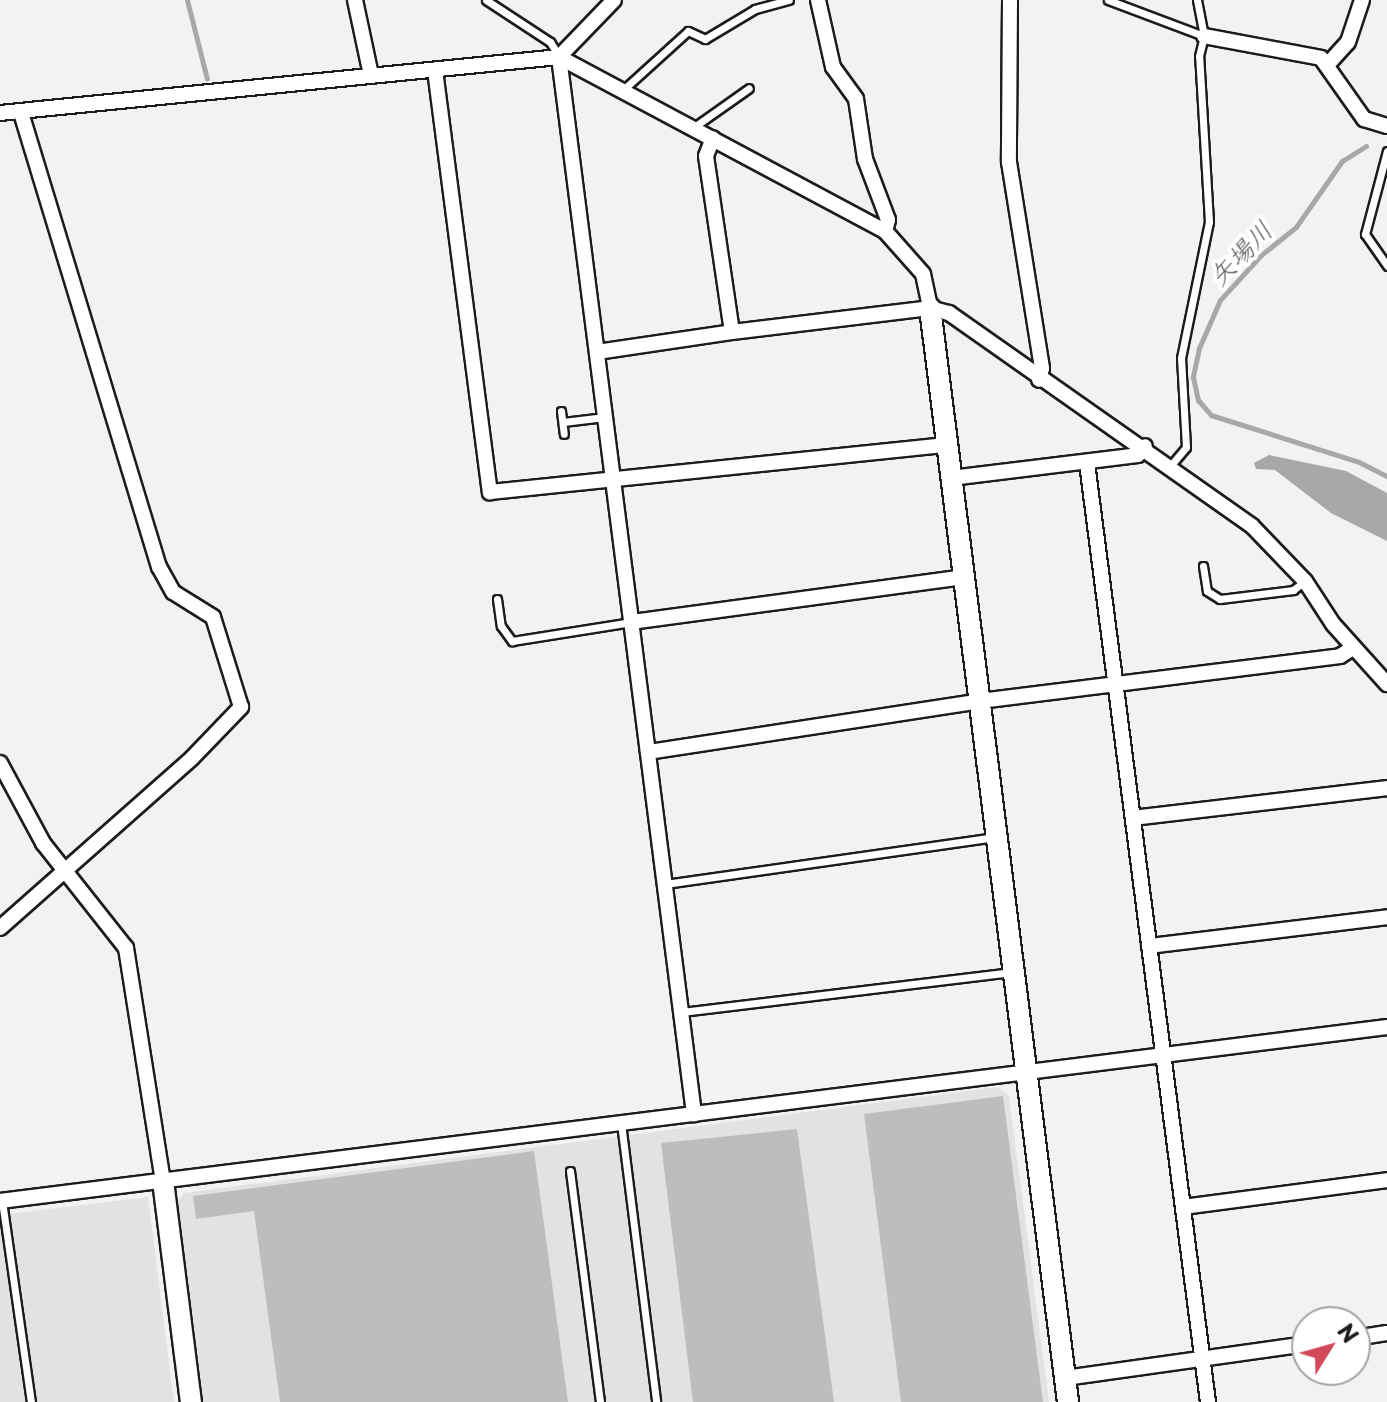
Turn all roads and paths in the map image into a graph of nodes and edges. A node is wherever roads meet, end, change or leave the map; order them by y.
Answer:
1 (355, 0) edge
2 (486, 0) edge
3 (614, 0) edge
4 (789, 0) edge
5 (818, 0) edge
6 (1010, 0) edge
7 (1108, 0) edge
8 (1197, 0) edge
9 (1362, 0) edge
10 (1204, 36) junction
11 (559, 57) junction
12 (1329, 63) junction
13 (435, 70) junction
14 (371, 75) junction
15 (749, 88) dead end
16 (624, 89) junction
17 (21, 112) junction
18 (0, 113) edge
19 (1387, 126) edge
20 (694, 127) junction
21 (713, 138) junction
22 (1387, 151) edge
23 (885, 231) junction
24 (1387, 266) edge
25 (930, 308) junction
26 (732, 332) junction
27 (597, 352) junction
28 (1039, 380) junction
29 (561, 411) dead end
30 (605, 417) junction
31 (563, 422) junction
32 (564, 434) dead end
33 (947, 445) junction
34 (1145, 446) junction
35 (1087, 463) junction
36 (1171, 465) junction
37 (951, 478) junction
38 (614, 483) junction
39 (1203, 566) dead end
40 (964, 577) junction
41 (1305, 581) junction
42 (497, 599) dead end
43 (632, 622) junction
44 (1353, 648) junction
45 (1387, 684) edge
46 (1116, 686) junction
47 (980, 701) junction
48 (648, 752) junction
49 (0, 763) edge
50 (1387, 788) edge
51 (1133, 818) junction
52 (997, 836) junction
53 (63, 869) junction
54 (665, 884) junction
55 (1387, 917) edge
56 (0, 928) edge
57 (1149, 946) junction
58 (1014, 972) junction
59 (681, 1012) junction
60 (1387, 1027) edge
61 (1163, 1055) junction
62 (1027, 1072) junction
63 (694, 1114) junction
64 (621, 1123) junction
65 (570, 1171) dead end
66 (1387, 1180) edge
67 (163, 1181) junction
68 (1, 1201) edge
69 (1183, 1207) junction
70 (1291, 1346) edge
71 (1202, 1359) junction
72 (1065, 1378) junction
73 (31, 1402) edge
74 (191, 1402) edge
75 (600, 1402) edge
76 (656, 1402) edge
77 (1068, 1402) edge
78 (1208, 1402) edge

1 - 14 street
2 - 11 lane
3 - 11 street
4 - 16 lane
5 - 23 street
6 - 28 street
7 - 10 lane
8 - 10 lane
9 - 12 street
10 - 12 street
10 - 36 lane
11 - 13 street
11 - 16 street
11 - 27 street
12 - 19 street
13 - 14 street
13 - 38 street
14 - 17 street
15 - 20 lane
16 - 20 street
17 - 18 street
17 - 53 street
20 - 21 street
21 - 23 street
21 - 26 street
22 - 24 lane
23 - 25 street
25 - 26 street
25 - 28 street
25 - 33 street
26 - 27 street
27 - 30 street
28 - 34 street
29 - 31 lane
30 - 31 lane
30 - 38 street
31 - 32 lane
33 - 37 street
33 - 38 street
34 - 35 street
34 - 36 street
35 - 37 street
35 - 46 street
36 - 41 street
37 - 40 street
38 - 43 street
39 - 41 lane
40 - 43 street
40 - 47 street
41 - 44 street
42 - 43 lane
43 - 48 street
44 - 45 street
44 - 46 street
46 - 47 street
46 - 51 street
47 - 48 street
47 - 52 street
48 - 54 street
49 - 53 street
50 - 51 street
51 - 57 street
52 - 54 lane
52 - 58 street
53 - 56 street
53 - 67 street
54 - 59 street
55 - 57 street
57 - 61 street
58 - 59 lane
58 - 62 street
59 - 63 street
60 - 61 street
61 - 62 street
61 - 69 street
62 - 63 street
62 - 72 street
63 - 64 street
64 - 67 street
64 - 76 lane
65 - 75 lane
66 - 69 street
67 - 68 street
67 - 74 street
68 - 73 lane
69 - 71 street
70 - 71 street
71 - 72 street
71 - 78 street
72 - 77 street

